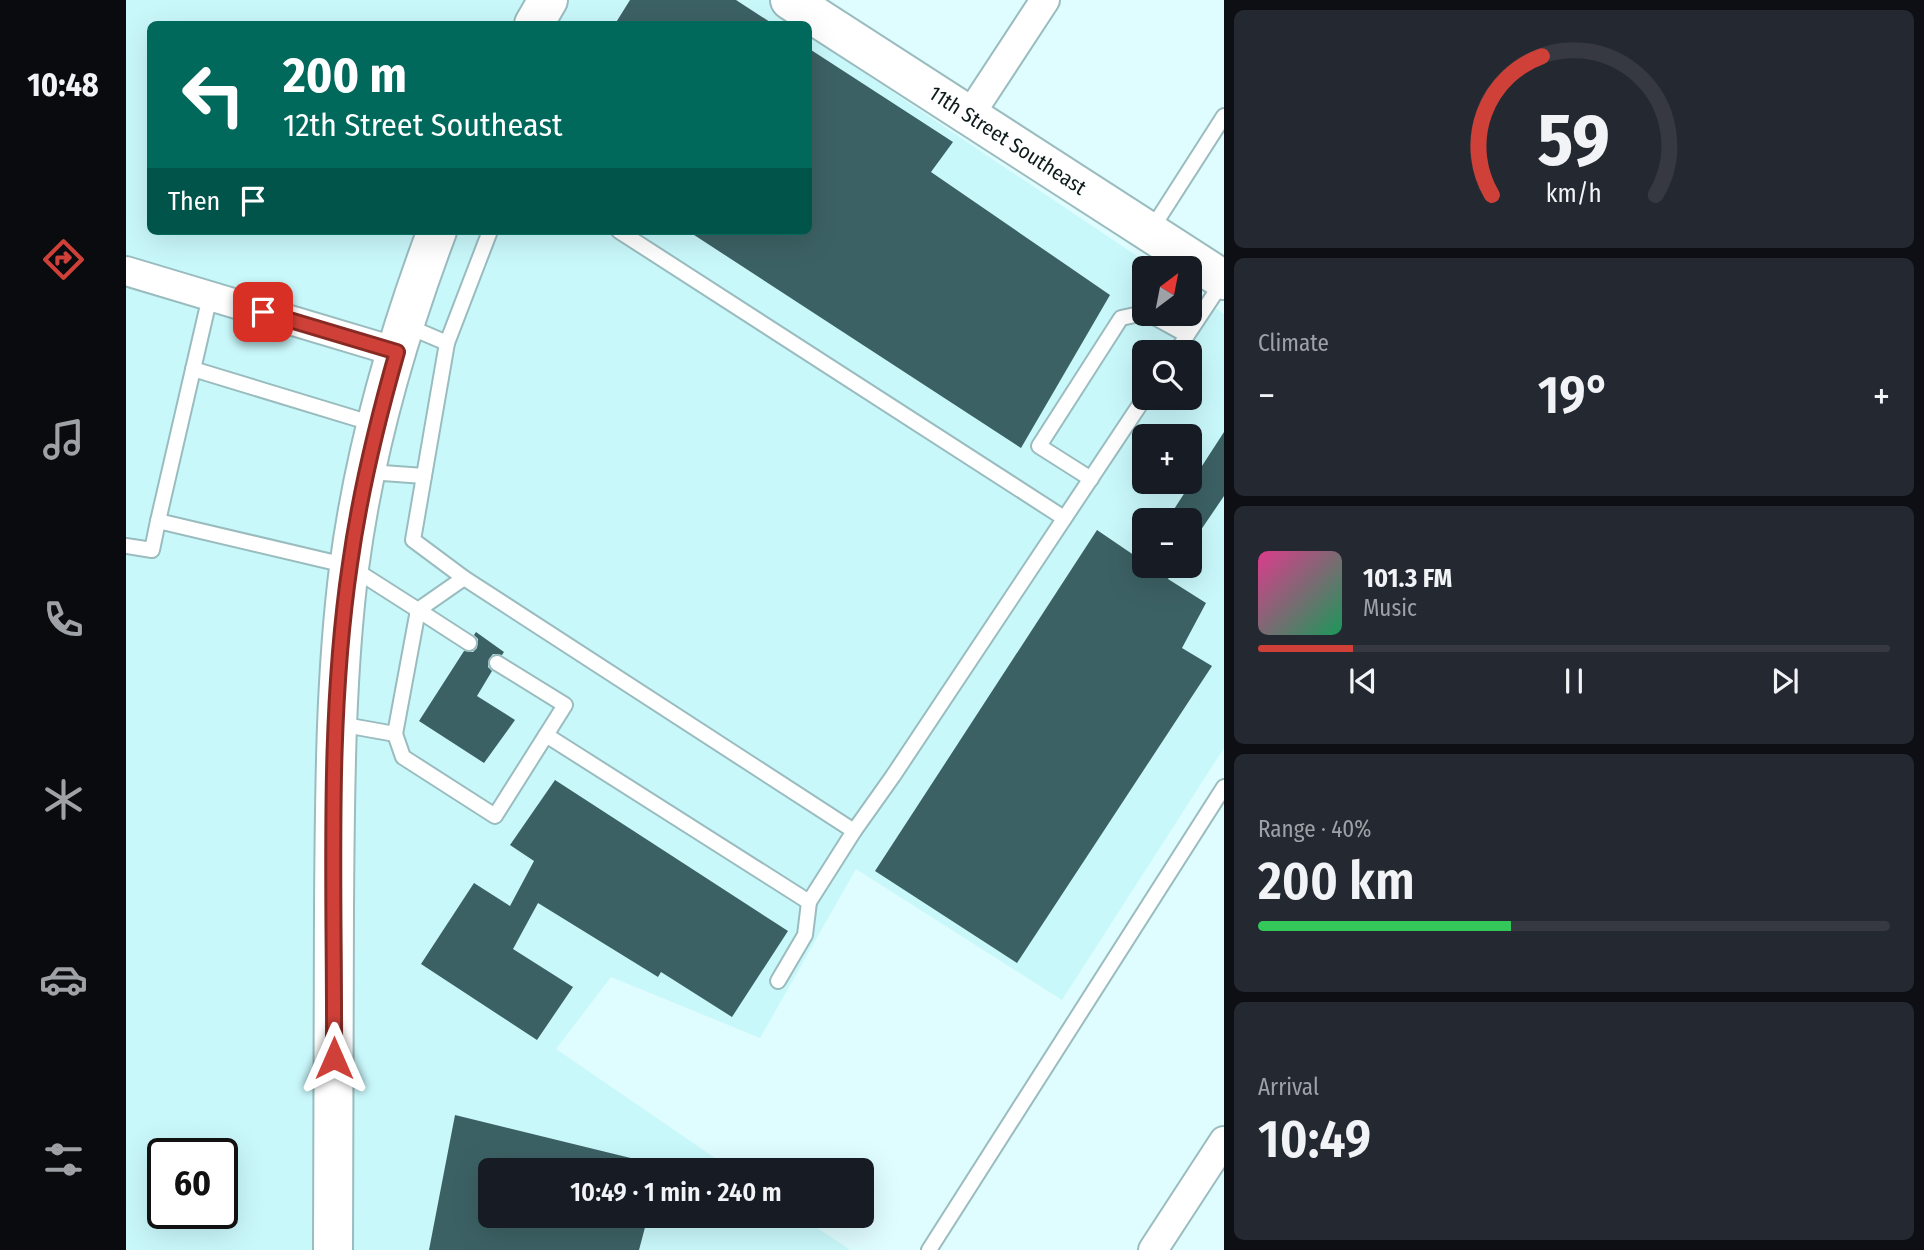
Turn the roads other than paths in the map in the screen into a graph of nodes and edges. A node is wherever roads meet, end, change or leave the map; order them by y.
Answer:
1 (548, 0) edge
2 (790, 0) edge
3 (1045, 0) edge
4 (536, 21) edge
5 (969, 116) junction
6 (1224, 116) edge
7 (1150, 232) junction
8 (436, 235) edge
9 (488, 235) edge
10 (625, 235) edge
11 (126, 271) edge
12 (1224, 280) edge
13 (210, 296) junction
14 (1132, 316) edge
15 (1170, 326) edge
16 (1187, 335) junction
17 (401, 339) junction
18 (1184, 340) edge
19 (447, 343) junction
20 (193, 369) junction
21 (1136, 410) edge
22 (376, 425) junction
23 (365, 471) junction
24 (424, 476) junction
25 (1091, 479) junction
26 (1065, 518) junction
27 (158, 521) junction
28 (126, 546) edge
29 (349, 566) junction
30 (464, 578) junction
31 (418, 610) junction
32 (469, 643) dead end
33 (498, 663) dead end
34 (336, 723) junction
35 (395, 734) junction
36 (546, 735) junction
37 (1224, 787) edge
38 (854, 831) junction
39 (809, 902) junction
40 (778, 981) dead end
41 (1224, 1141) edge
42 (333, 1250) edge
43 (929, 1250) edge
44 (1153, 1250) edge

1 - 4 main road
2 - 5 main road, 11th Street Southeast
3 - 5 street
5 - 7 main road, 11th Street Southeast
6 - 7 lane
7 - 12 main road, 11th Street Southeast
8 - 17 main road
9 - 19 lane
10 - 26 lane
11 - 13 street
12 - 16 lane
13 - 17 street
13 - 20 lane
14 - 25 lane
15 - 16 lane
16 - 18 lane
17 - 19 lane
17 - 22 main road
19 - 24 lane
20 - 22 lane
20 - 27 lane
21 - 25 lane
22 - 23 main road
23 - 24 lane
23 - 29 main road
24 - 30 lane
25 - 26 lane
26 - 38 lane
27 - 28 lane
27 - 29 lane
29 - 31 lane
29 - 34 main road
30 - 31 lane
30 - 38 lane
31 - 32 lane
31 - 35 lane
33 - 36 lane
34 - 35 lane
34 - 42 main road
35 - 36 lane
36 - 39 lane
37 - 43 lane
38 - 39 lane
39 - 40 lane
41 - 44 street

